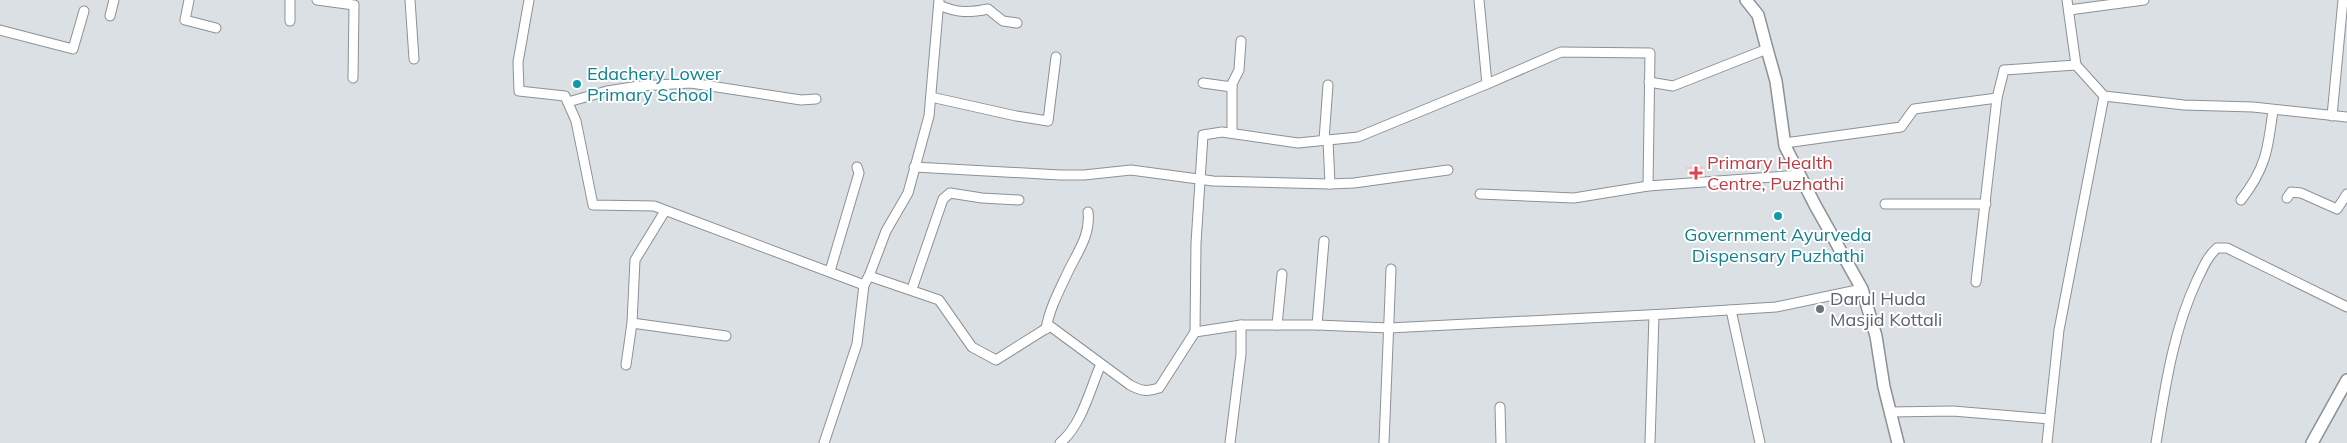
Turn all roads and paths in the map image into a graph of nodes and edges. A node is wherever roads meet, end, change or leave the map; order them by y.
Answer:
1 (114, 0) edge
2 (188, 0) edge
3 (290, 0) edge
4 (316, 0) edge
5 (410, 0) edge
6 (529, 0) edge
7 (1479, 0) edge
8 (1746, 0) edge
9 (2067, 0) edge
10 (2144, 0) edge
11 (2343, 0) edge
12 (939, 2) edge
13 (2069, 10) junction
14 (84, 11) dead end
15 (110, 16) dead end
16 (290, 21) dead end
17 (1017, 23) dead end
18 (216, 28) dead end
19 (0, 30) edge
20 (1241, 41) dead end
21 (1767, 49) junction
22 (1056, 57) dead end
23 (414, 59) dead end
24 (2076, 65) junction
25 (353, 78) dead end
26 (1649, 82) junction
27 (1203, 83) dead end
28 (1486, 84) junction
29 (1328, 85) dead end
30 (1232, 86) junction
31 (2104, 96) junction
32 (931, 97) junction
33 (1997, 98) junction
34 (816, 100) dead end
35 (568, 102) junction
36 (2272, 110) junction
37 (2332, 116) junction
38 (2347, 117) edge
39 (1232, 133) junction
40 (1326, 140) junction
41 (1785, 143) junction
42 (857, 166) dead end
43 (914, 167) junction
44 (1448, 170) dead end
45 (1800, 175) junction
46 (1201, 179) junction
47 (1330, 184) junction
48 (1648, 186) junction
49 (1480, 194) dead end
50 (2347, 194) edge
51 (2287, 198) dead end
52 (1019, 200) dead end
53 (2241, 200) dead end
54 (1885, 204) dead end
55 (1986, 204) junction
56 (666, 211) junction
57 (1088, 212) dead end
58 (1324, 241) dead end
59 (1391, 269) dead end
60 (830, 271) junction
61 (1282, 274) dead end
62 (868, 276) junction
63 (1976, 282) dead end
64 (864, 285) junction
65 (912, 289) junction
66 (1862, 290) junction
67 (2347, 307) edge
68 (1731, 310) junction
69 (1654, 315) junction
70 (632, 323) junction
71 (1241, 325) junction
72 (1277, 325) junction
73 (1318, 325) junction
74 (1389, 328) junction
75 (1046, 329) junction
76 (1195, 332) junction
77 (726, 336) dead end
78 (1101, 364) junction
79 (626, 366) dead end
80 (2347, 380) edge
81 (1500, 407) dead end
82 (1890, 412) junction
83 (2049, 420) junction
84 (824, 443) edge
85 (1060, 443) edge
86 (1230, 443) edge
87 (1384, 443) edge
88 (1501, 443) edge
89 (1650, 443) edge
90 (1760, 443) edge
91 (1898, 443) edge
92 (2046, 443) edge
93 (2156, 443) edge
94 (2312, 443) edge

1 - 15 street
2 - 18 street
3 - 16 street
4 - 25 street
5 - 23 street
6 - 35 street
7 - 28 street
8 - 21 main road
9 - 13 street
10 - 13 street
11 - 37 street
12 - 17 street
12 - 32 street
13 - 24 street
14 - 19 street
20 - 30 street
21 - 26 street
21 - 41 main road
22 - 32 street
24 - 31 street
24 - 33 street
26 - 28 street
26 - 48 street
27 - 30 street
28 - 40 street
29 - 40 street
30 - 39 street
31 - 36 street
31 - 83 street
32 - 43 street
33 - 41 street
33 - 55 street
34 - 35 street
35 - 56 street
36 - 37 street
36 - 53 street
37 - 38 street
39 - 40 street
39 - 46 street
40 - 47 street
41 - 45 main road
42 - 60 street
43 - 46 street
43 - 62 street
44 - 47 street
45 - 48 street
45 - 66 main road
46 - 47 street
46 - 76 street
48 - 49 street
50 - 51 street
52 - 65 street
54 - 55 street
55 - 63 street
56 - 60 street
56 - 70 street
57 - 75 street
58 - 73 street
59 - 74 street
60 - 64 street
61 - 72 street
62 - 64 street
62 - 65 street
64 - 84 street
65 - 75 street
66 - 68 street
66 - 82 main road
67 - 93 street
68 - 69 street
68 - 90 street
69 - 74 street
69 - 89 street
70 - 77 street
70 - 79 street
71 - 72 street
71 - 76 street
71 - 86 street
72 - 73 street
73 - 74 street
74 - 87 street
75 - 78 street
76 - 78 street
78 - 85 street
80 - 94 main road
81 - 88 street
82 - 83 street
82 - 91 main road
83 - 92 street

